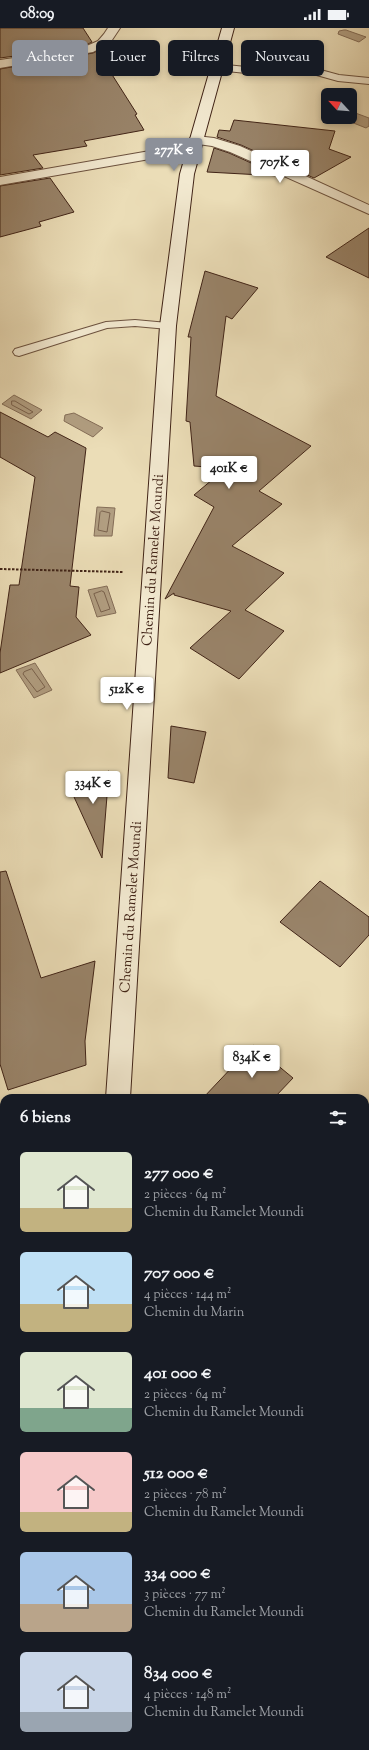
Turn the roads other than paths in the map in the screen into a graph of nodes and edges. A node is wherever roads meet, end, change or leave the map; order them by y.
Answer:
1 (114, 28) edge
2 (228, 28) edge
3 (225, 40) edge
4 (0, 64) edge
5 (233, 69) edge
6 (214, 76) edge
7 (369, 81) edge
8 (195, 146) junction
9 (0, 181) edge
10 (369, 210) edge
11 (168, 326) junction
12 (19, 352) dead end
13 (118, 1094) edge

1 - 4 main road
2 - 3 main road, Chemin du Ramelet Moundi
5 - 7 lane
6 - 8 main road, Chemin du Ramelet Moundi
8 - 9 main road
8 - 10 main road
8 - 11 main road, Chemin du Ramelet Moundi
11 - 12 lane
11 - 13 main road, Chemin du Ramelet Moundi

